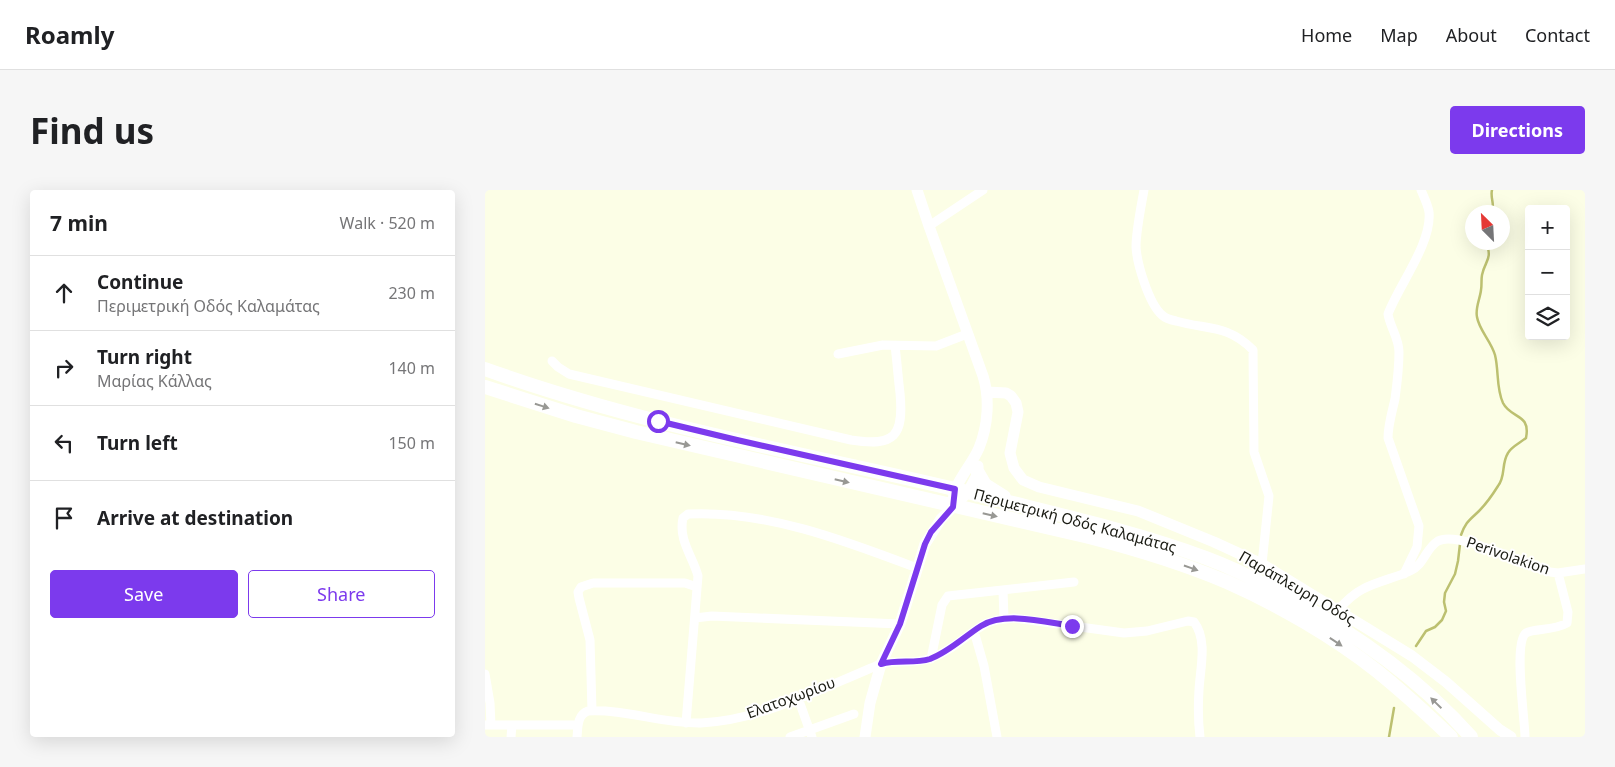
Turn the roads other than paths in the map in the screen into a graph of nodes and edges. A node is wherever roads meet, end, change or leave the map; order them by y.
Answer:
1 (917, 190) edge
2 (983, 190) edge
3 (1143, 190) edge
4 (1421, 190) edge
5 (929, 226) junction
6 (967, 334) junction
7 (895, 346) junction
8 (838, 354) dead end
9 (552, 361) dead end
10 (485, 369) edge
11 (485, 387) edge
12 (987, 392) junction
13 (979, 449) junction
14 (978, 473) junction
15 (962, 490) junction
16 (953, 507) junction
17 (1030, 508) junction
18 (1262, 564) junction
19 (917, 568) junction
20 (1585, 569) edge
21 (1558, 573) junction
22 (1404, 574) junction
23 (1074, 582) dead end
24 (697, 587) junction
25 (1003, 590) junction
26 (1337, 610) junction
27 (695, 618) junction
28 (1004, 619) junction
29 (900, 624) junction
30 (974, 631) junction
31 (931, 659) junction
32 (881, 664) junction
33 (485, 674) edge
34 (798, 698) junction
35 (592, 711) junction
36 (854, 714) dead end
37 (686, 723) junction
38 (488, 725) edge
39 (512, 725) junction
40 (578, 725) junction
41 (811, 734) edge
42 (511, 737) edge
43 (577, 737) edge
44 (790, 737) edge
45 (865, 737) edge
46 (997, 737) edge
47 (1199, 737) edge
48 (1451, 737) edge
49 (1471, 737) edge
50 (1511, 737) edge
51 (1525, 737) edge

1 - 5 street
2 - 5 street
3 - 18 street
4 - 22 street
5 - 6 street
6 - 7 street
6 - 12 street
7 - 8 street
7 - 9 street
10 - 15 main road, Περιμετρική Οδός Καλαμάτας
11 -> 16 main road, Περιμετρική Οδός Καλαμάτας
12 - 13 street
12 - 18 street, Παράπλευρη Οδός
13 - 14 street
13 - 15 street
14 - 15 street
14 - 17 main road
15 - 16 street
15 - 17 main road, Περιμετρική Οδός Καλαμάτας
16 - 19 street
16 -> 48 main road, Περιμετρική Οδός Καλαμάτας
49 -> 17 main road, Περιμετρική Οδός Καλαμάτας
18 - 26 street, Παράπλευρη Οδός
19 - 24 street
19 - 29 street
20 - 21 street, Perivolakion
21 - 22 street, Perivolakion
21 - 51 street
22 - 26 street, Perivolakion
23 - 25 street
24 - 27 street
24 - 35 street
25 - 28 street
25 - 31 street
26 - 50 street, Παράπλευρη Οδός
27 - 29 street
27 - 37 street
28 - 30 street
28 - 47 street
29 - 32 street
30 - 31 street
30 - 46 street
31 - 32 street, Ελατοχωρίου
32 - 34 street, Ελατοχωρίου
32 - 45 street
33 - 38 street
34 - 37 street, Ελατοχωρίου
34 - 41 street
35 - 37 street, Ελατοχωρίου
35 - 40 street, Ελατοχωρίου
36 - 41 street
38 - 39 street
39 - 40 street
39 - 42 street
40 - 43 street
41 - 44 street

